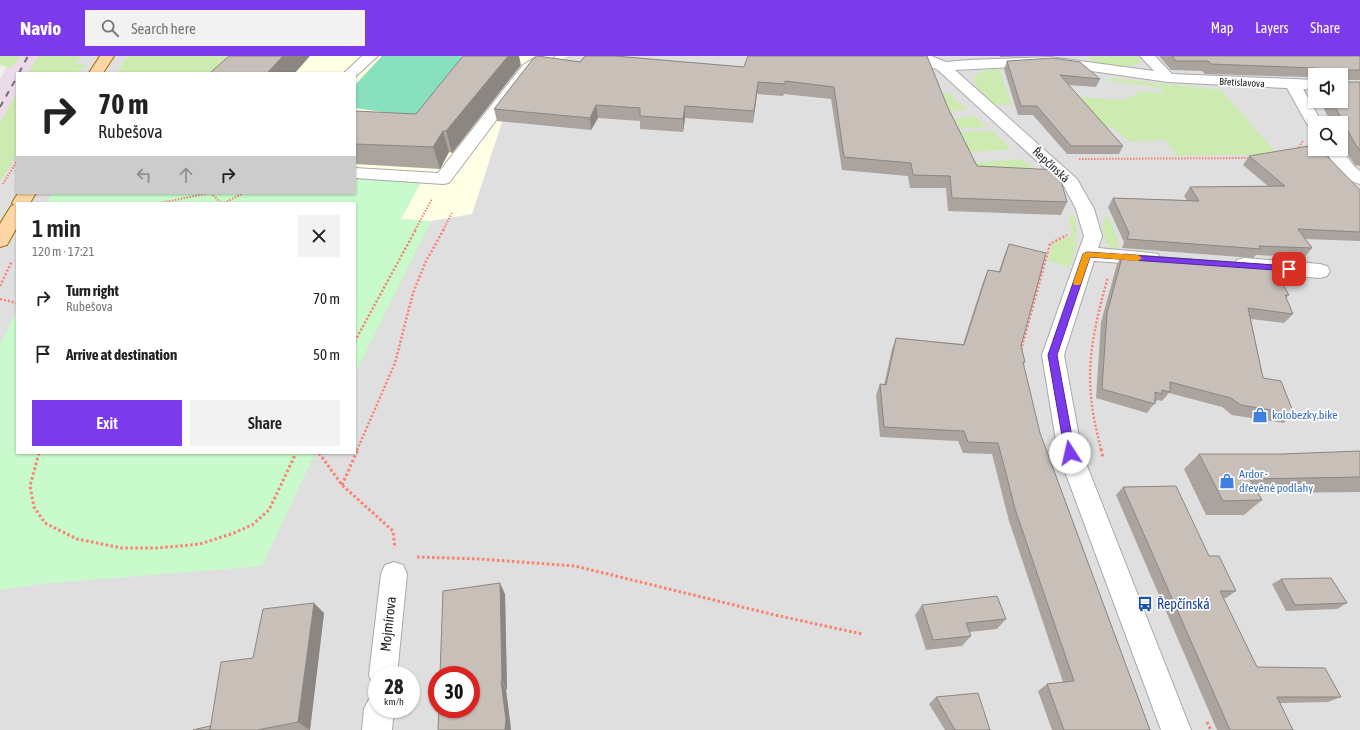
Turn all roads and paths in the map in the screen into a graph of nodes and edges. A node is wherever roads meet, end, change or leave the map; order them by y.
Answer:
1 (107, 56) edge
2 (371, 56) edge
3 (541, 56) edge
4 (917, 56) edge
5 (1147, 56) edge
6 (1056, 58) edge
7 (943, 67) junction
8 (97, 72) edge
9 (352, 72) edge
10 (1168, 78) junction
11 (1293, 85) junction
12 (1308, 85) edge
13 (1311, 116) edge
14 (1308, 132) edge
15 (1292, 154) edge
16 (1337, 156) edge
17 (1257, 158) edge
18 (1045, 159) junction
19 (16, 163) edge
20 (356, 173) edge
21 (443, 179) junction
22 (1360, 179) edge
23 (0, 189) edge
24 (203, 194) edge
25 (211, 194) edge
26 (242, 194) edge
27 (163, 202) edge
28 (221, 202) edge
29 (224, 202) edge
30 (16, 212) edge
31 (452, 213) dead end
32 (0, 241) edge
33 (1087, 254) junction
34 (14, 258) dead end
35 (1164, 260) edge
36 (1227, 264) edge
37 (1110, 271) dead end
38 (1320, 271) dead end
39 (0, 286) edge
40 (0, 298) edge
41 (16, 303) edge
42 (356, 339) edge
43 (356, 453) edge
44 (39, 454) edge
45 (296, 454) edge
46 (320, 454) edge
47 (355, 454) edge
48 (1104, 463) dead end
49 (342, 485) junction
50 (400, 560) junction
51 (862, 634) dead end
52 (384, 666) edge
53 (1205, 716) dead end
54 (378, 718) edge
55 (377, 730) edge
56 (1176, 730) edge
57 (1211, 730) edge

1 - 8 main road
2 - 9 street
3 - 21 street
4 - 7 street, Řepčínská
5 - 10 street
6 - 7 street, Břetislavova
6 - 10 street, Břetislavova
7 - 18 street, Řepčínská
10 - 11 street, Břetislavova
11 - 12 street, Břetislavova
11 - 13 street
14 - 15 path
16 - 22 street
17 - 18 path
18 - 33 street, Řepčínská
19 - 23 path
20 - 21 street
21 - 42 path
24 - 27 path
25 - 28 path
26 - 29 path
30 - 32 main road
31 - 43 path
33 - 35 street
33 - 56 street, Řepčínská
34 - 39 path
36 - 38 street
37 - 48 path
40 - 41 path
44 - 45 path
46 - 49 path
47 - 49 path
49 - 50 path
50 - 51 path
50 - 52 street, Mojmírova
53 - 57 path
54 - 55 street

